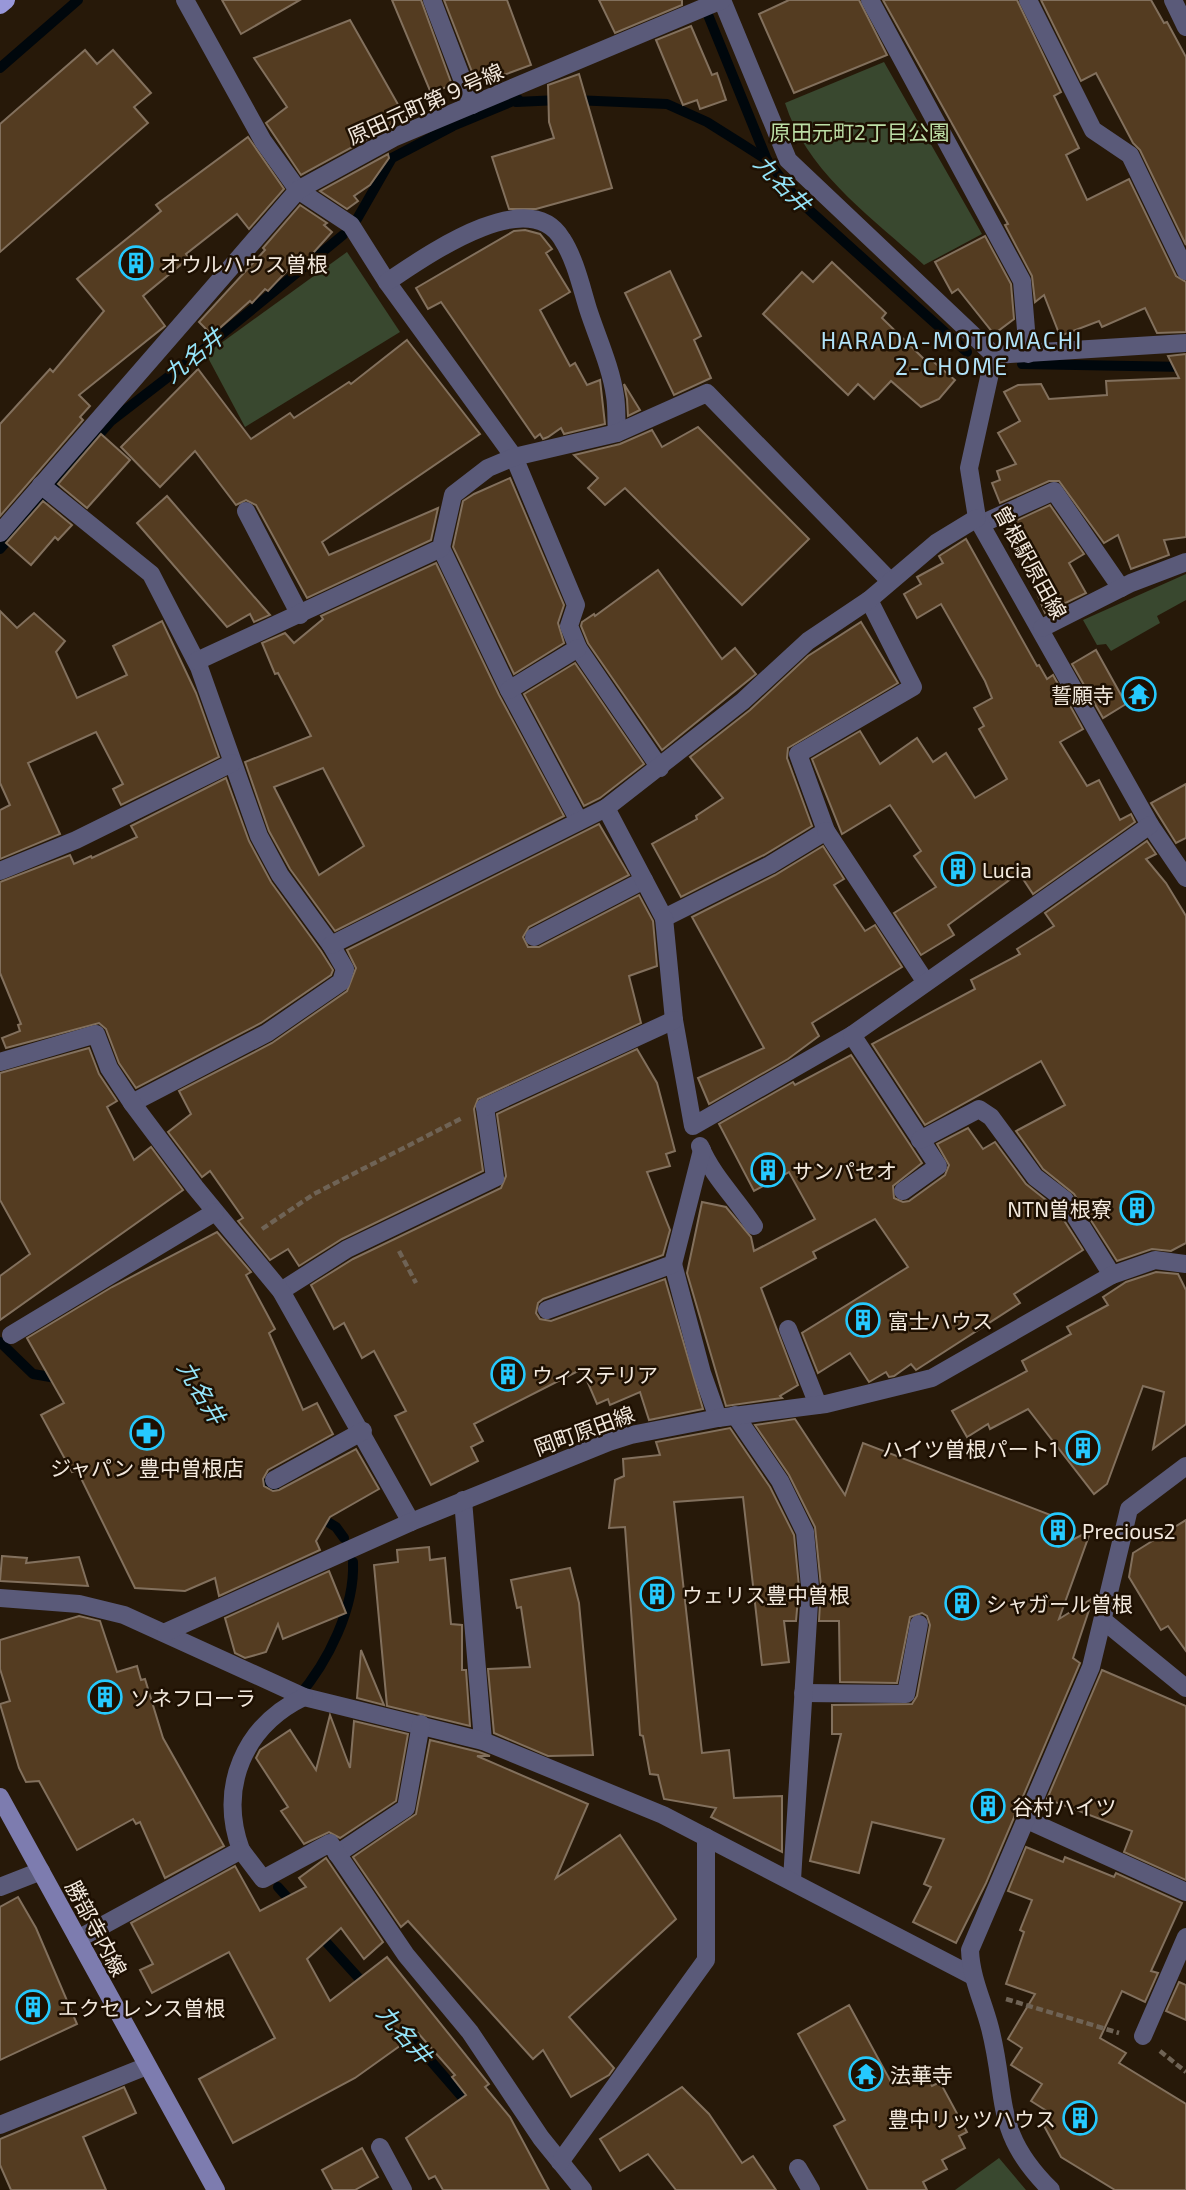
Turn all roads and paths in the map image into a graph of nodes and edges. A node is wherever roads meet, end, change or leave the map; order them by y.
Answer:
1 (6, 0) edge
2 (185, 0) edge
3 (432, 0) edge
4 (870, 0) edge
5 (1028, 0) edge
6 (1173, 0) edge
7 (714, 4) edge
8 (0, 5) edge
9 (1186, 27) edge
10 (472, 105) junction
11 (298, 190) junction
12 (1186, 271) edge
13 (387, 282) junction
14 (1186, 343) edge
15 (1028, 354) junction
16 (994, 355) junction
17 (617, 433) junction
18 (514, 457) junction
19 (41, 485) junction
20 (246, 511) dead end
21 (979, 521) junction
22 (0, 533) edge
23 (441, 548) junction
24 (1186, 562) edge
25 (890, 581) junction
26 (1121, 588) junction
27 (869, 600) junction
28 (300, 615) junction
29 (1042, 628) junction
30 (578, 648) junction
31 (197, 661) junction
32 (509, 690) junction
33 (232, 763) junction
34 (660, 768) junction
35 (606, 808) junction
36 (579, 821) junction
37 (1150, 825) junction
38 (827, 831) junction
39 (1180, 858) edge
40 (0, 871) edge
41 (1186, 878) edge
42 (644, 880) junction
43 (664, 918) junction
44 (534, 937) dead end
45 (331, 944) junction
46 (925, 981) junction
47 (674, 1020) junction
48 (852, 1035) junction
49 (0, 1062) edge
50 (132, 1103) junction
51 (485, 1107) junction
52 (693, 1126) junction
53 (920, 1140) junction
54 (702, 1150) junction
55 (903, 1191) dead end
56 (215, 1212) junction
57 (754, 1226) dead end
58 (387, 1229) junction
59 (240, 1242) junction
60 (673, 1264) junction
61 (1186, 1264) edge
62 (1112, 1275) junction
63 (416, 1283) dead end
64 (281, 1291) junction
65 (547, 1310) dead end
66 (788, 1329) dead end
67 (11, 1335) dead end
68 (818, 1405) junction
69 (726, 1416) junction
70 (363, 1431) junction
71 (1186, 1466) edge
72 (274, 1480) dead end
73 (463, 1500) junction
74 (411, 1522) junction
75 (0, 1598) edge
76 (1104, 1621) junction
77 (919, 1624) dead end
78 (166, 1632) junction
79 (1186, 1688) edge
80 (803, 1693) junction
81 (304, 1696) junction
82 (421, 1724) junction
83 (483, 1741) junction
84 (0, 1797) edge
85 (1025, 1819) junction
86 (706, 1837) junction
87 (241, 1850) junction
88 (337, 1854) junction
89 (41, 1871) junction
90 (792, 1880) junction
91 (0, 1887) edge
92 (1186, 1892) edge
93 (1186, 1937) edge
94 (78, 1939) junction
95 (975, 1982) junction
96 (1143, 2036) junction
97 (147, 2066) junction
98 (1186, 2072) edge
99 (0, 2126) edge
100 (380, 2147) dead end
101 (560, 2162) junction
102 (799, 2168) dead end
103 (396, 2188) edge
104 (216, 2190) edge
105 (583, 2190) edge
106 (811, 2190) edge
107 (1051, 2190) edge

1 - 8 main road
2 - 11 street
3 - 10 street
4 - 15 street
5 - 12 street
6 - 9 street
7 - 10 street, 原田元町第９号線
7 - 16 street
10 - 11 street, 原田元町第９号線
11 - 13 street
11 - 19 street, 原田元町第９号線
13 - 17 street
13 - 18 street
14 - 15 street
15 - 16 street
16 - 21 street, 曽根駅原田線
17 - 18 street
17 - 25 street
18 - 23 street
18 - 30 street
19 - 22 street, 原田元町第９号線
19 - 31 street
20 - 28 street
21 - 25 street
21 - 26 street
21 - 29 street, 曽根駅原田線
23 - 28 street
23 - 32 street
24 - 26 street
25 - 27 street
26 - 29 street
27 - 34 street
27 - 38 street
28 - 31 street
29 - 37 street, 曽根駅原田線
30 - 32 street
30 - 34 street
31 - 33 street
32 - 36 street
33 - 40 street
33 - 45 street
34 - 35 street
35 - 36 street
35 - 42 street
36 - 45 street
37 - 39 street, 曽根駅原田線
37 - 46 street
38 - 43 street
38 - 46 street
39 - 41 street, 曽根駅原田線
42 - 43 street
42 - 44 street
43 - 47 street
45 - 50 street
46 - 48 street
47 - 51 street
47 - 52 street
48 - 52 street
48 - 53 street
49 - 50 street
50 - 56 street
51 - 58 street
51 - 59 path
52 - 54 street
53 - 55 street
53 - 62 street
54 - 57 street
54 - 60 street
56 - 59 street
56 - 67 street
58 - 63 path
58 - 64 street
59 - 64 street
60 - 65 street
60 - 69 street
61 - 62 street, 岡町原田線
62 - 68 street, 岡町原田線
64 - 70 street
66 - 68 street
68 - 69 street, 岡町原田線
69 - 73 street, 岡町原田線
69 - 80 street
70 - 72 street
70 - 74 street
71 - 76 street
73 - 74 street, 岡町原田線
73 - 83 street
74 - 78 street, 岡町原田線
75 - 78 street
76 - 79 street
76 - 85 street
77 - 80 street
78 - 81 street
80 - 90 street
81 - 82 street
81 - 87 street
82 - 83 street
82 - 88 street
83 - 86 street
84 - 89 street, 勝部寺内線
85 - 92 street
85 - 95 street
86 - 90 street
86 - 101 street
87 - 88 street
87 - 94 street
88 - 101 street
89 - 91 street
89 - 94 street, 勝部寺内線
90 - 95 street
93 - 96 street
94 - 97 street, 勝部寺内線
95 - 96 path
95 - 107 street
96 - 98 path
97 - 99 street
97 - 104 street, 勝部寺内線
100 - 103 street
101 - 105 street
102 - 106 street

